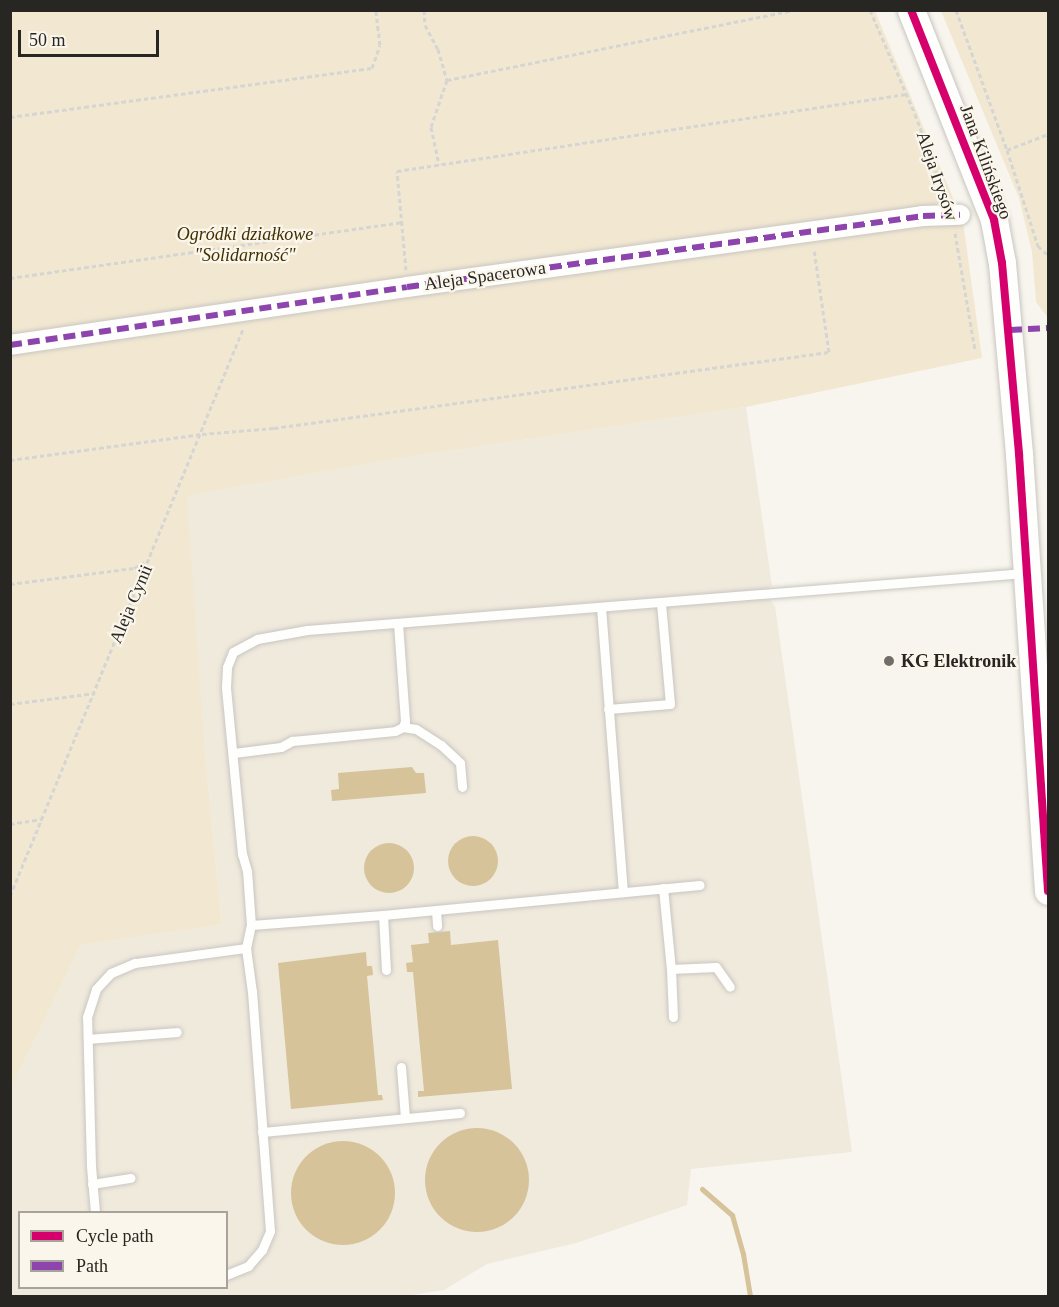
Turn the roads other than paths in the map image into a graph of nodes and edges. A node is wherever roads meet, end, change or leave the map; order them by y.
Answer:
1 (911, 10) edge
2 (970, 211) junction
3 (10, 345) edge
4 (1027, 572) junction
5 (661, 603) junction
6 (601, 607) junction
7 (398, 624) junction
8 (608, 709) junction
9 (402, 728) junction
10 (234, 753) junction
11 (462, 787) dead end
12 (700, 885) dead end
13 (663, 888) junction
14 (1048, 891) edge
15 (623, 892) junction
16 (436, 910) junction
17 (382, 915) junction
18 (251, 925) junction
19 (437, 926) dead end
20 (246, 948) junction
21 (670, 969) junction
22 (386, 970) dead end
23 (730, 987) dead end
24 (673, 1017) dead end
25 (177, 1032) dead end
26 (88, 1039) junction
27 (401, 1067) dead end
28 (460, 1113) dead end
29 (405, 1118) junction
30 (262, 1132) junction
31 (131, 1178) dead end
32 (93, 1184) junction
33 (95, 1211) edge
34 (228, 1274) edge

1 - 2 street, Jana Kilińskiego
2 - 3 street, Aleja Spacerowa
2 - 4 street, Jana Kilińskiego
4 - 5 lane
4 - 14 street, Jana Kilińskiego
5 - 6 lane
5 - 8 lane
6 - 7 lane
6 - 8 lane
7 - 9 lane
7 - 10 lane
8 - 15 lane
9 - 10 lane
9 - 11 lane
10 - 18 lane
12 - 13 lane
13 - 15 lane
13 - 21 lane
15 - 16 lane
16 - 17 lane
16 - 19 lane
17 - 18 lane
17 - 22 lane
18 - 20 lane
20 - 26 lane
20 - 30 lane
21 - 23 lane
21 - 24 lane
25 - 26 lane
26 - 32 lane
27 - 29 lane
28 - 29 lane
29 - 30 lane
30 - 34 lane
31 - 32 lane
32 - 33 lane

